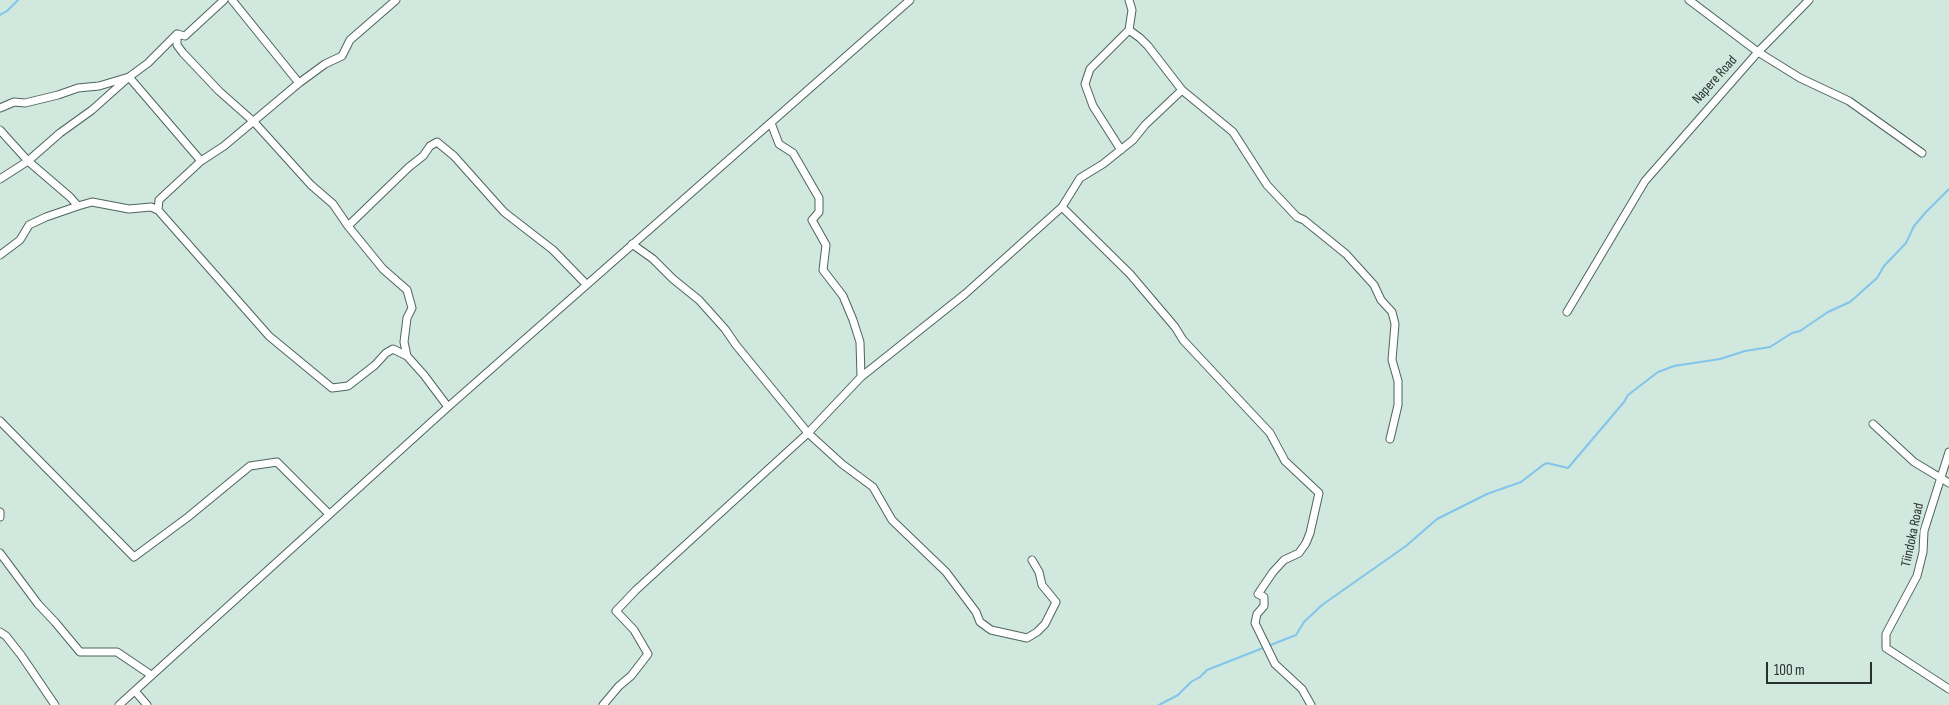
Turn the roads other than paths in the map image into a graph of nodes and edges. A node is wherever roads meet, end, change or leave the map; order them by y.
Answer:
1 (224, 0) edge
2 (232, 0) edge
3 (396, 0) edge
4 (910, 0) edge
5 (1129, 0) edge
6 (1688, 0) edge
7 (1809, 0) edge
8 (1128, 30) junction
9 (177, 34) junction
10 (1758, 52) junction
11 (128, 77) junction
12 (299, 83) junction
13 (1182, 90) junction
14 (0, 108) edge
15 (254, 122) junction
16 (771, 123) junction
17 (0, 130) edge
18 (1121, 150) junction
19 (1922, 153) dead end
20 (28, 161) junction
21 (201, 161) junction
22 (0, 179) edge
23 (78, 206) junction
24 (1062, 208) junction
25 (158, 210) junction
26 (348, 226) junction
27 (632, 244) junction
28 (0, 255) edge
29 (586, 284) junction
30 (1567, 312) dead end
31 (407, 356) junction
32 (861, 377) junction
33 (448, 407) junction
34 (0, 421) edge
35 (1873, 424) dead end
36 (808, 433) junction
37 (1390, 439) dead end
38 (1949, 452) edge
39 (1940, 478) junction
40 (1949, 483) edge
41 (0, 512) edge
42 (329, 514) junction
43 (0, 517) edge
44 (0, 553) edge
45 (1032, 560) dead end
46 (0, 632) edge
47 (151, 675) junction
48 (1949, 689) edge
49 (135, 692) junction
50 (55, 705) edge
51 (119, 705) edge
52 (147, 705) edge
53 (603, 705) edge
54 (1311, 705) edge

1 - 9 street
2 - 12 street
3 - 12 street
4 - 16 street
5 - 8 street
6 - 10 street
7 - 10 street, Napere Road
8 - 13 street
8 - 18 street
9 - 11 street
9 - 15 street
10 - 19 street
10 - 30 street, Napere Road
11 - 14 street
11 - 20 street
11 - 21 street
12 - 15 street
13 - 18 street
13 - 37 street
15 - 21 street
15 - 26 street
16 - 27 street
16 - 32 street
17 - 20 street
18 - 24 street
20 - 22 street
20 - 23 street
21 - 25 street
23 - 25 street
23 - 28 street
24 - 32 street
24 - 54 street
25 - 31 street
26 - 29 street
26 - 31 street
27 - 29 street
27 - 36 street
29 - 33 street
31 - 33 street
32 - 36 street
33 - 42 street
34 - 42 street
35 - 39 street
36 - 45 street
36 - 53 street
38 - 39 street, Tiindoka Road
39 - 40 street
39 - 48 street, Tiindoka Road
41 - 43 street
42 - 47 street
44 - 47 street
46 - 50 street
47 - 49 street
49 - 51 street
49 - 52 street

